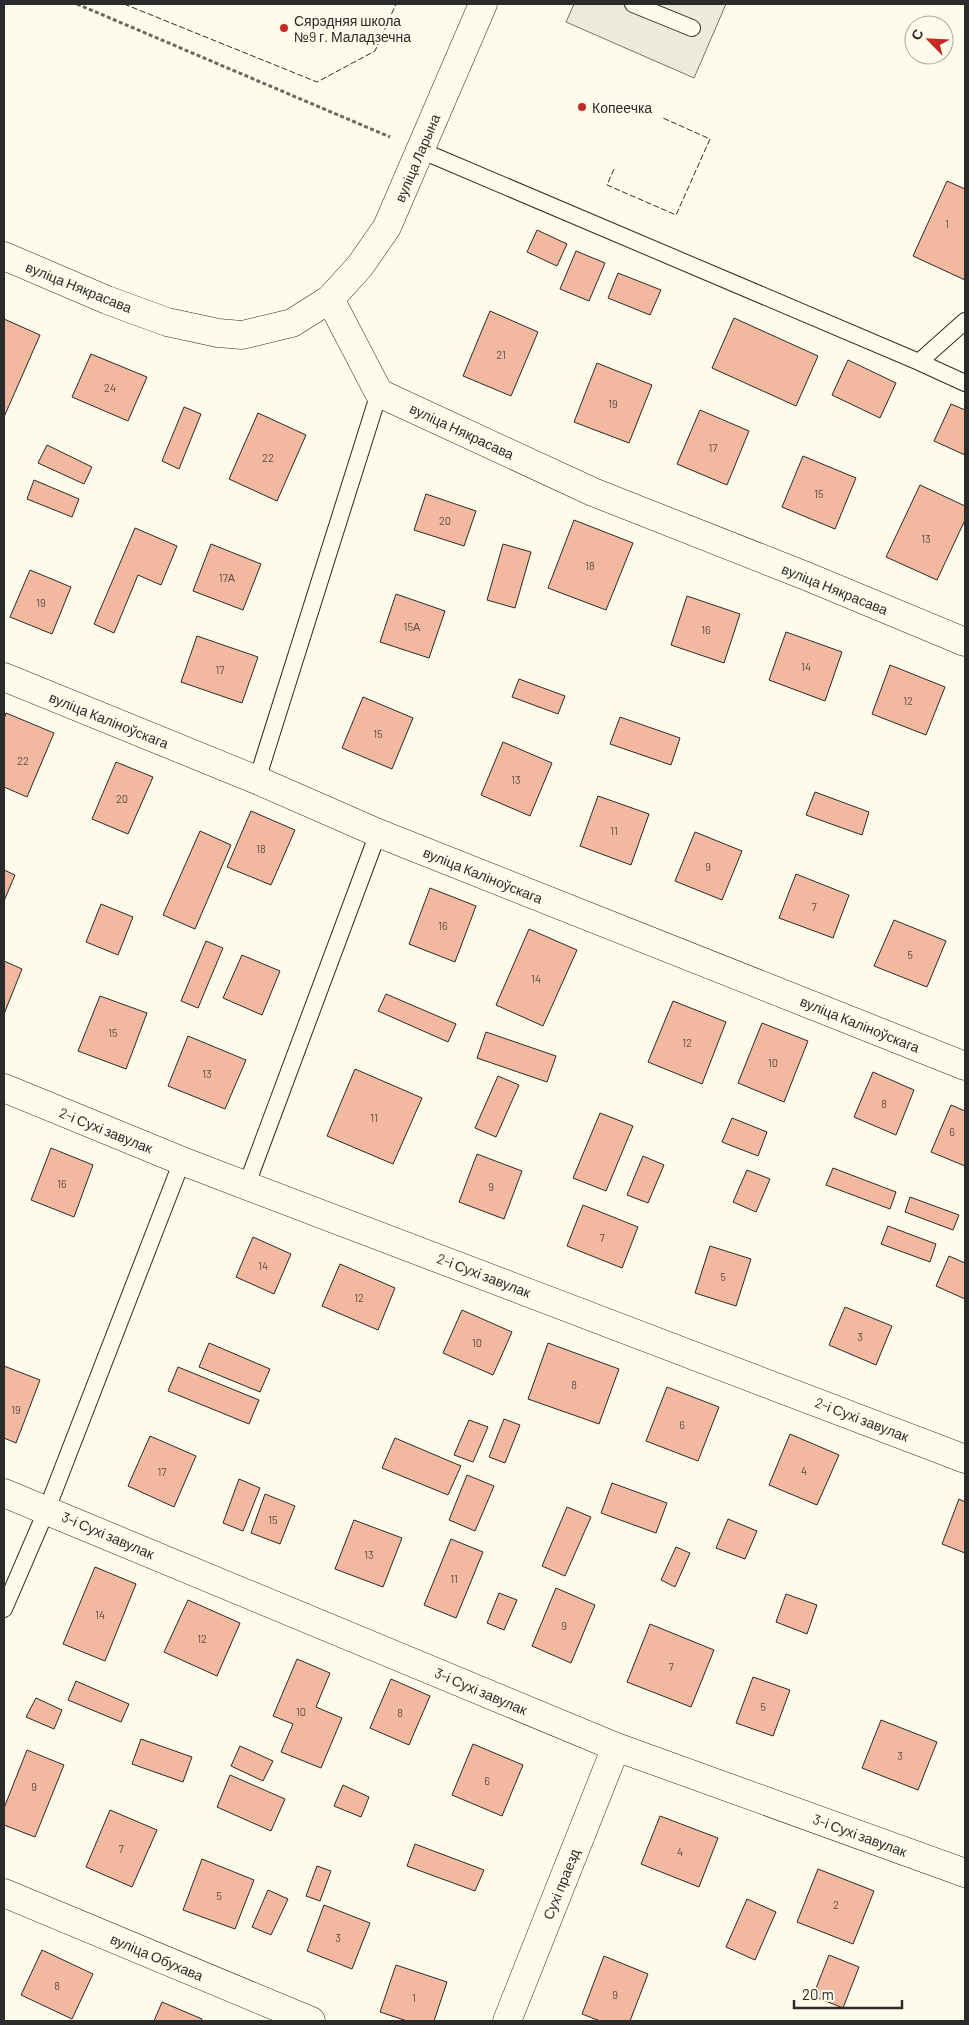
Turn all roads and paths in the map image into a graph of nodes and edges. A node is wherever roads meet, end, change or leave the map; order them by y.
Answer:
1 (77, 4) edge
2 (483, 4) edge
3 (633, 4) edge
4 (692, 28) dead end
5 (420, 150) junction
6 (4, 256) edge
7 (330, 299) junction
8 (965, 321) edge
9 (919, 362) junction
10 (965, 383) edge
11 (379, 393) junction
12 (965, 642) edge
13 (4, 677) edge
14 (257, 780) junction
15 (378, 833) junction
16 (965, 1066) edge
17 (4, 1088) edge
18 (182, 1161) junction
19 (247, 1184) junction
20 (965, 1459) edge
21 (4, 1493) edge
22 (47, 1509) junction
23 (4, 1609) edge
24 (616, 1748) junction
25 (965, 1873) edge
26 (4, 1893) edge
27 (311, 2021) edge
28 (506, 2021) edge

1 - 5 path
2 - 5 street, вуліца Ларына
3 - 4 lane
5 - 7 street, вуліца Ларына
5 - 9 lane
6 - 7 street, вуліца Някрасава
7 - 11 street
8 - 9 lane
9 - 10 lane
11 - 12 street, вуліца Някрасава
11 - 14 lane
13 - 14 street, вуліца Каліноўскага
14 - 15 street, вуліца Каліноўскага
15 - 16 street, вуліца Каліноўскага
15 - 19 lane
17 - 18 street, 2-і Сухі завулак
18 - 19 street, 2-і Сухі завулак
18 - 22 lane
19 - 20 street, 2-і Сухі завулак
21 - 22 street, 3-і Сухі завулак
22 - 23 lane
22 - 24 street, 3-і Сухі завулак
24 - 25 street, 3-і Сухі завулак
24 - 28 street, Сухі праезд
26 - 27 street, вуліца Обухава

